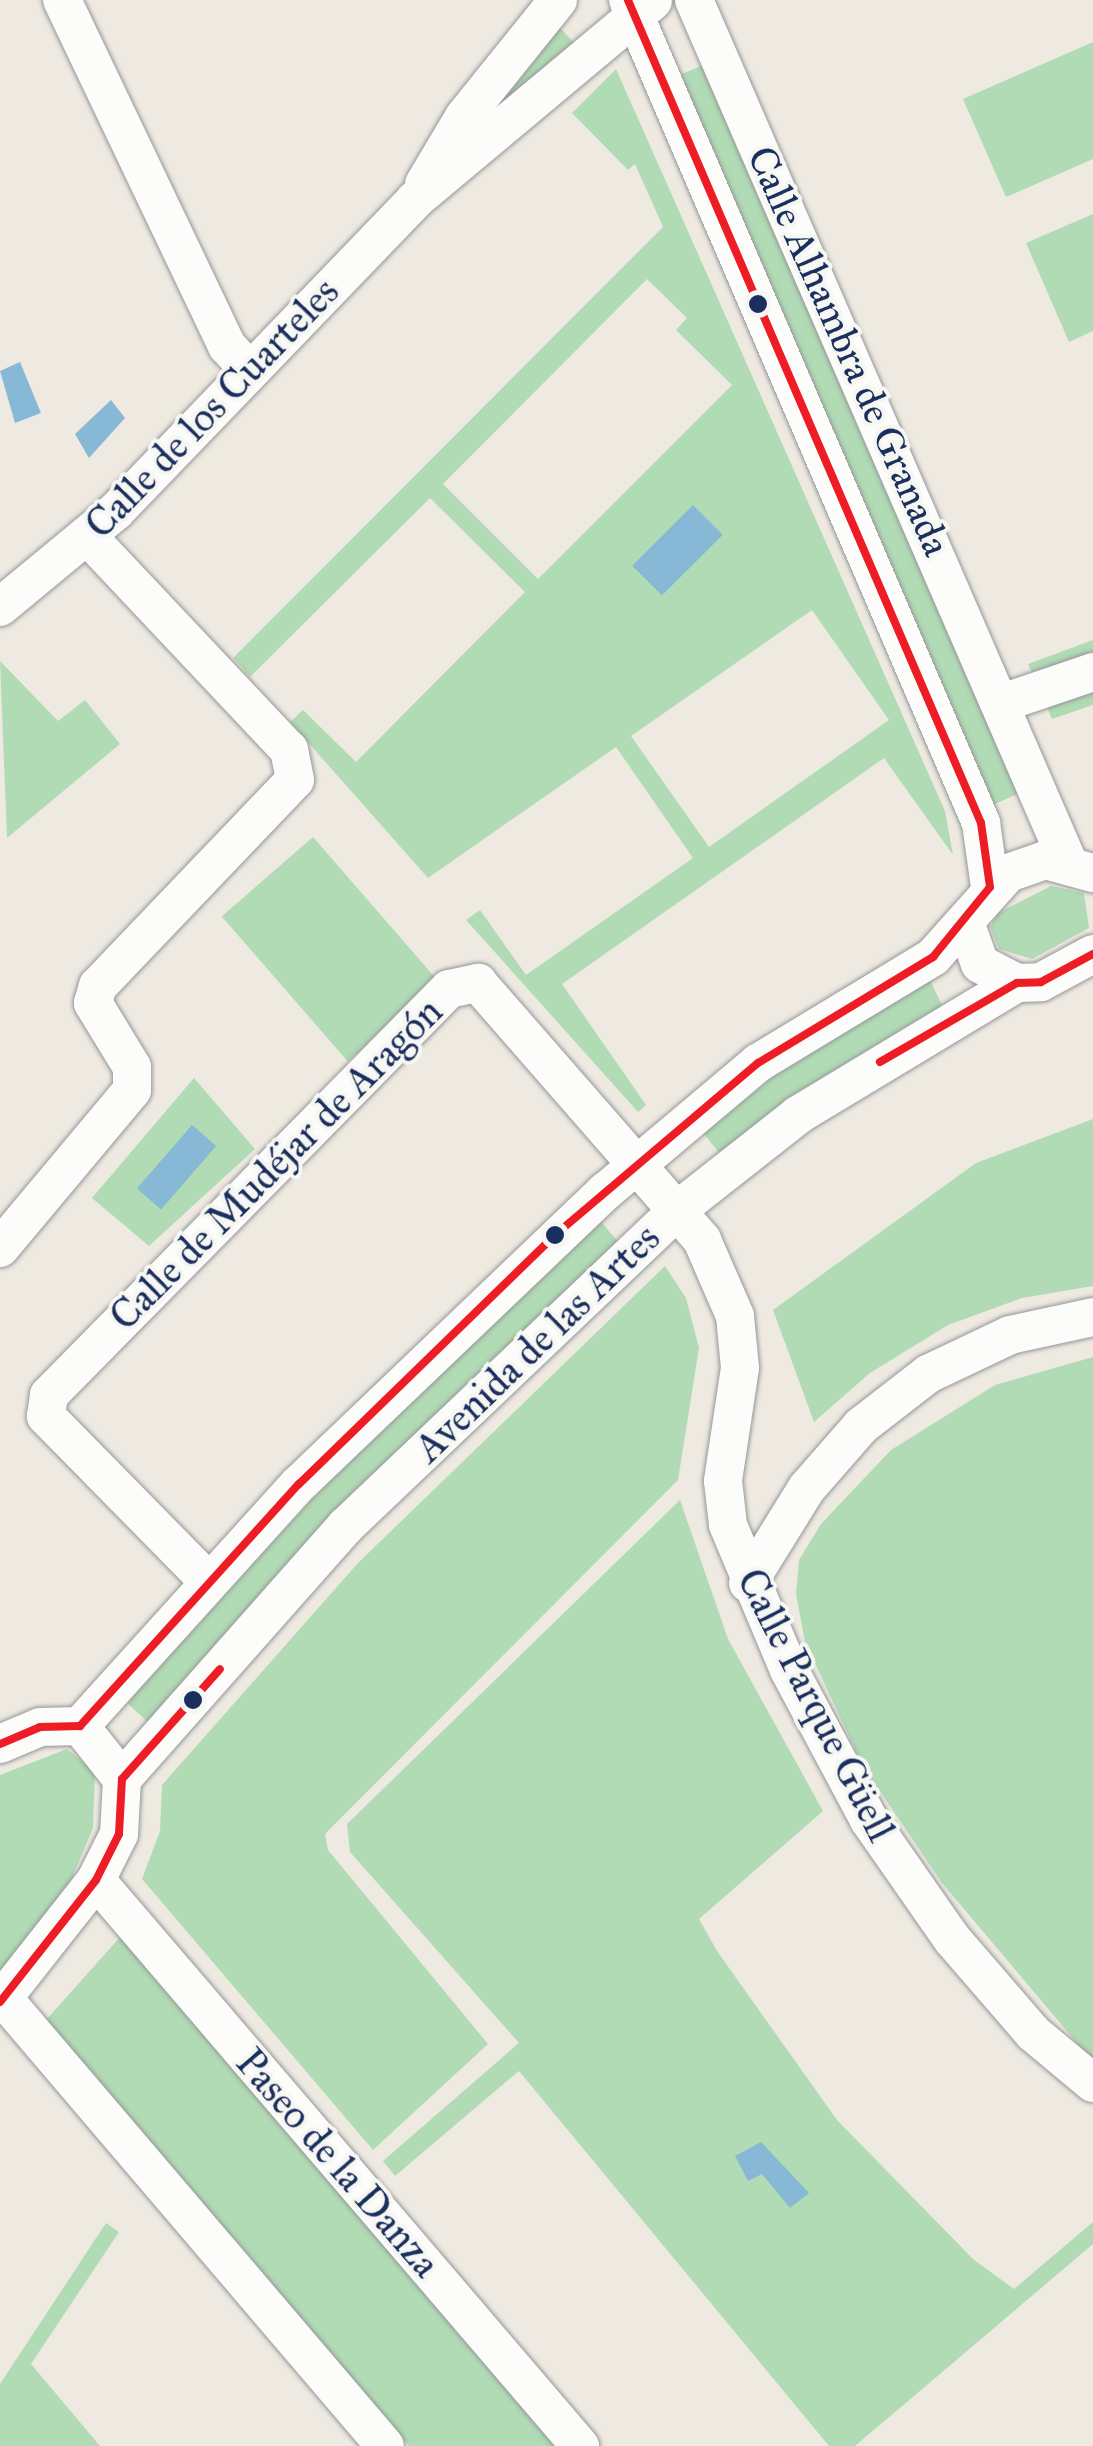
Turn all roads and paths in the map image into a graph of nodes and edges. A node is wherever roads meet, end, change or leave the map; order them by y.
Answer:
1 (62, 0) edge
2 (558, 0) edge
3 (694, 0) edge
4 (639, 4) edge
5 (415, 200) junction
6 (250, 370) junction
7 (88, 537) junction
8 (0, 607) edge
9 (1093, 672) edge
10 (1002, 703) junction
11 (1086, 869) edge
12 (990, 888) junction
13 (966, 925) junction
14 (1093, 954) edge
15 (1017, 983) junction
16 (638, 1164) junction
17 (680, 1208) junction
18 (0, 1248) edge
19 (1093, 1317) edge
20 (723, 1481) junction
21 (788, 1514) junction
22 (209, 1582) junction
23 (748, 1583) junction
24 (80, 1726) junction
25 (0, 1744) edge
26 (122, 1778) junction
27 (96, 1880) junction
28 (2, 2000) edge
29 (1093, 2083) edge
30 (385, 2446) edge
31 (580, 2446) edge

1 - 6 street
2 - 5 street, Calle de los Cuarteles
3 - 10 street, Calle Alhambra de Granada
4 - 5 street, Calle de los Cuarteles
4 - 12 street, Calle Alhambra de Granada
5 - 6 street, Calle de los Cuarteles
6 - 7 street, Calle de los Cuarteles
7 - 8 street, Calle de los Cuarteles
7 - 18 street
9 - 10 street
10 - 11 street, Calle Alhambra de Granada
11 - 12 street
12 - 13 street, Avenida de las Artes
13 - 15 street
13 - 16 street, Avenida de las Artes
14 - 15 street, Avenida de las Artes
15 - 17 street, Avenida de las Artes
16 - 17 street, Calle de Mudéjar de Aragón
16 - 22 street, Avenida de las Artes
16 - 22 street, Calle de Mudéjar de Aragón
17 - 20 street, Calle Parque Güell
17 - 26 street, Avenida de las Artes
19 - 21 street
20 - 21 street
20 - 23 street, Calle Parque Güell
21 - 23 street
22 - 24 street, Avenida de las Artes
23 - 29 street, Calle Parque Güell
24 - 25 street
24 - 26 street
26 - 27 street
27 - 28 street
27 - 31 street, Paseo de la Danza
28 - 30 street

